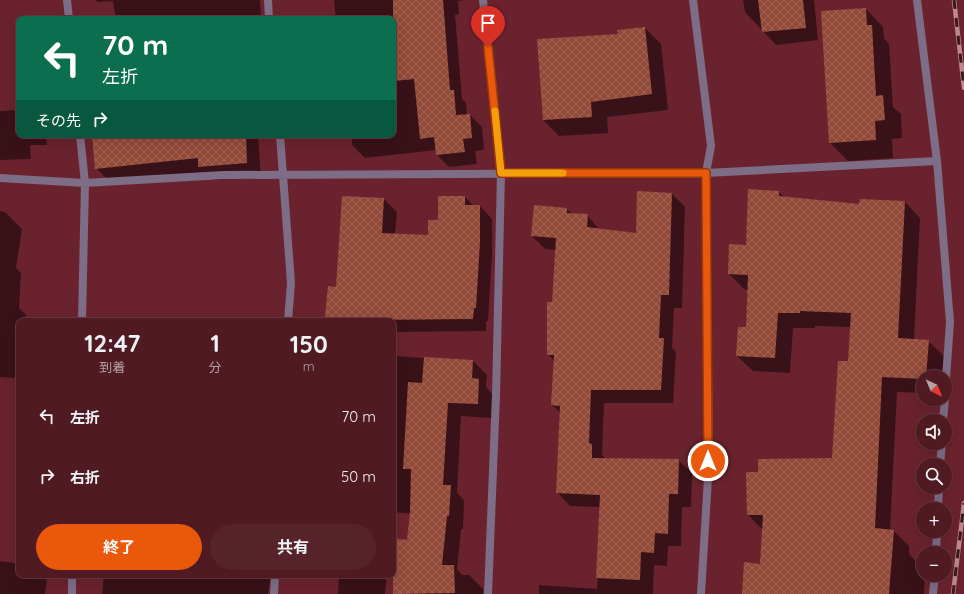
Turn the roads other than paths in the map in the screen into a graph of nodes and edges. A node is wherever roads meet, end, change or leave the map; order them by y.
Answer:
1 (67, 0) edge
2 (268, 0) edge
3 (483, 0) edge
4 (693, 0) edge
5 (917, 0) edge
6 (69, 16) edge
7 (270, 16) edge
8 (80, 138) edge
9 (280, 138) edge
10 (937, 162) junction
11 (501, 173) junction
12 (706, 173) junction
13 (284, 175) junction
14 (0, 178) edge
15 (85, 183) junction
16 (82, 318) edge
17 (288, 318) edge
18 (947, 370) edge
19 (72, 578) edge
20 (275, 578) edge
21 (934, 582) edge
22 (72, 594) edge
23 (274, 594) edge
24 (488, 594) edge
25 (701, 594) edge
26 (933, 594) edge

1 - 6 street
2 - 7 street
3 - 11 street
4 - 12 street
5 - 10 street
8 - 15 street
9 - 13 street
10 - 12 street
10 - 18 street
11 - 12 street
11 - 13 street
11 - 24 street
12 - 25 street
13 - 15 street
13 - 17 street
14 - 15 street
15 - 16 street
19 - 22 street
20 - 23 street
21 - 26 street

